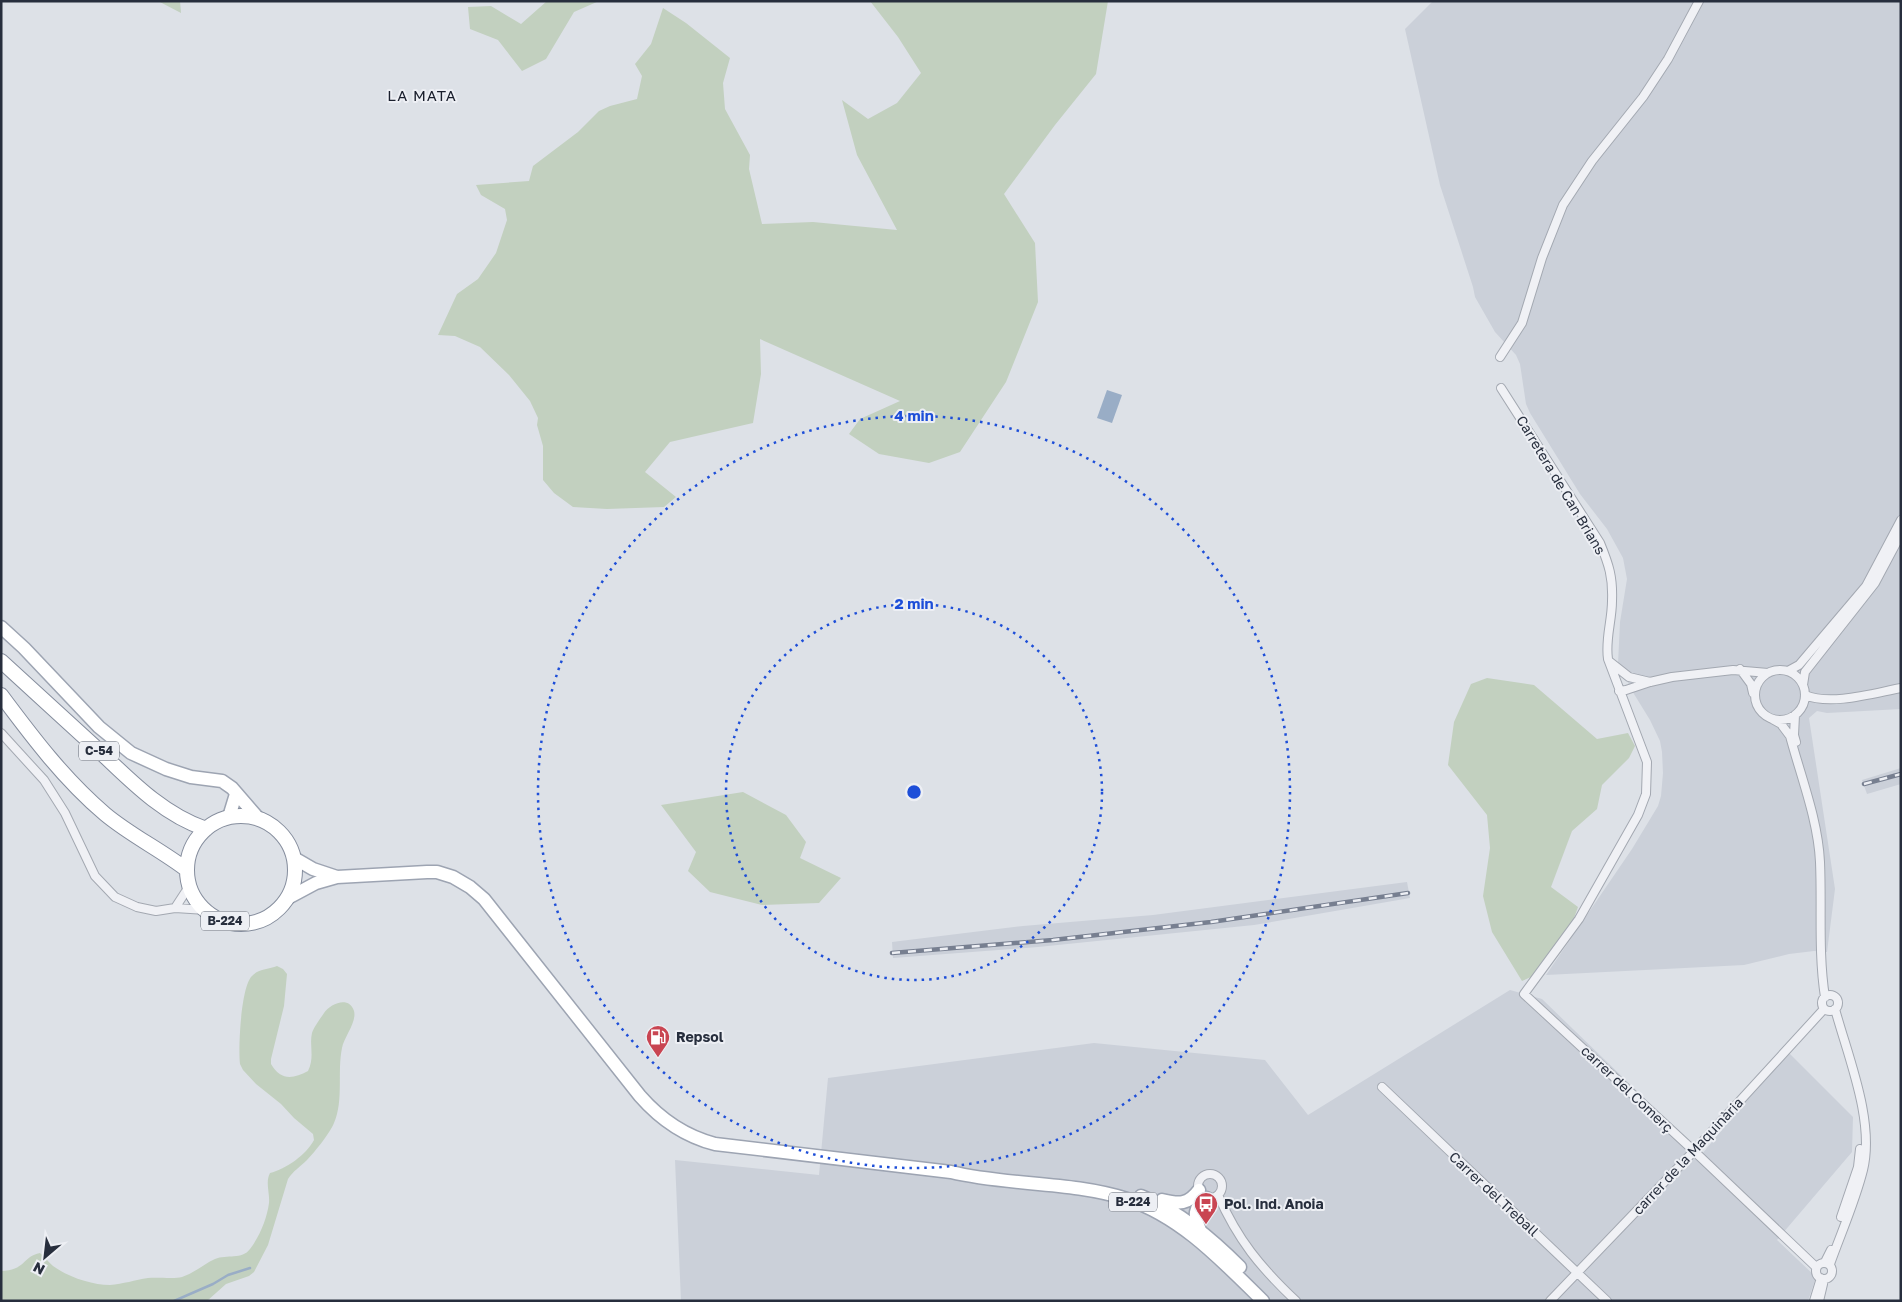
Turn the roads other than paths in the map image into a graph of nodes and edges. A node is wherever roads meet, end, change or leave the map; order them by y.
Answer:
1 (1699, 1) edge
2 (1500, 357) dead end
3 (1501, 388) dead end
4 (1901, 520) edge
5 (1901, 534) edge
6 (1, 627) edge
7 (1608, 659) junction
8 (1, 661) edge
9 (1740, 669) junction
10 (1788, 671) junction
11 (1768, 672) junction
12 (1629, 677) junction
13 (1650, 682) junction
14 (1803, 685) junction
15 (1635, 688) junction
16 (1901, 688) edge
17 (1619, 689) junction
18 (1, 695) edge
19 (1805, 696) junction
20 (1755, 698) junction
21 (1627, 708) junction
22 (1795, 715) junction
23 (1772, 719) junction
24 (1, 733) edge
25 (236, 794) junction
26 (229, 817) junction
27 (258, 818) junction
28 (206, 828) junction
29 (294, 858) junction
30 (187, 870) junction
31 (337, 877) junction
32 (190, 885) junction
33 (288, 898) junction
34 (176, 908) junction
35 (206, 910) junction
36 (1524, 994) joint
37 (1827, 996) junction
38 (1829, 1010) junction
39 (1382, 1087) dead end
40 (1694, 1151) junction
41 (951, 1172) junction
42 (1208, 1194) junction
43 (1143, 1196) junction
44 (1200, 1230) junction
45 (1827, 1263) junction
46 (1816, 1267) junction
47 (1577, 1272) junction
48 (1822, 1279) junction
49 (1263, 1301) edge
50 (1272, 1301) edge
51 (1296, 1301) edge
52 (1550, 1301) edge
53 (1607, 1301) edge
54 (1814, 1301) edge
55 (1819, 1301) edge

1 - 2 street
3 - 7 street, Carretera de Can Brians
4 - 10 street
5 - 14 street
6 - 25 main road
7 - 12 street
7 - 17 street, Carretera de Can Brians
8 - 28 highway, C-54 / C-54
9 - 11 street
9 - 13 street
9 - 20 street
10 - 11 street
10 - 14 street
11 - 20 street
12 - 13 street
12 - 17 street
13 - 15 street
14 - 19 street
15 - 17 street
15 - 21 street
16 - 19 street
17 - 21 street, Carretera de Can Brians
18 - 30 highway
19 - 22 street
20 - 23 street
21 - 36 street, Carretera de Can Brians
22 - 23 street
22 - 37 street
23 - 37 street
24 - 34 street
25 - 26 main road
25 - 27 main road
26 - 27 highway
26 - 28 highway
27 - 29 highway
28 - 30 highway, B-224
29 - 31 main road, B-224
29 - 33 highway
30 - 32 highway, B-224
31 - 33 main road, B-224
31 - 41 main road, B-224
32 - 34 street
32 - 35 highway, B-224
33 - 35 highway, B-224
34 - 35 street
36 - 40 street, carrer del Comerç
37 - 38 street
37 - 38 street
38 - 40 street, carrer de la Maquinària
38 - 45 street
39 - 47 street, Carrer del Treball
40 - 46 street, carrer del Comerç
40 - 47 street, carrer de la Maquinària
41 - 43 main road, B-224
41 - 49 main road, B-224
42 - 43 main road
42 - 44 main road
42 - 51 street
43 - 44 main road, B-224
44 - 50 main road, B-224
45 - 46 street
45 - 48 street
46 - 48 street
47 - 52 street, carrer de la Maquinària
47 - 53 street, Carrer del Treball
48 - 54 street
48 - 55 street

